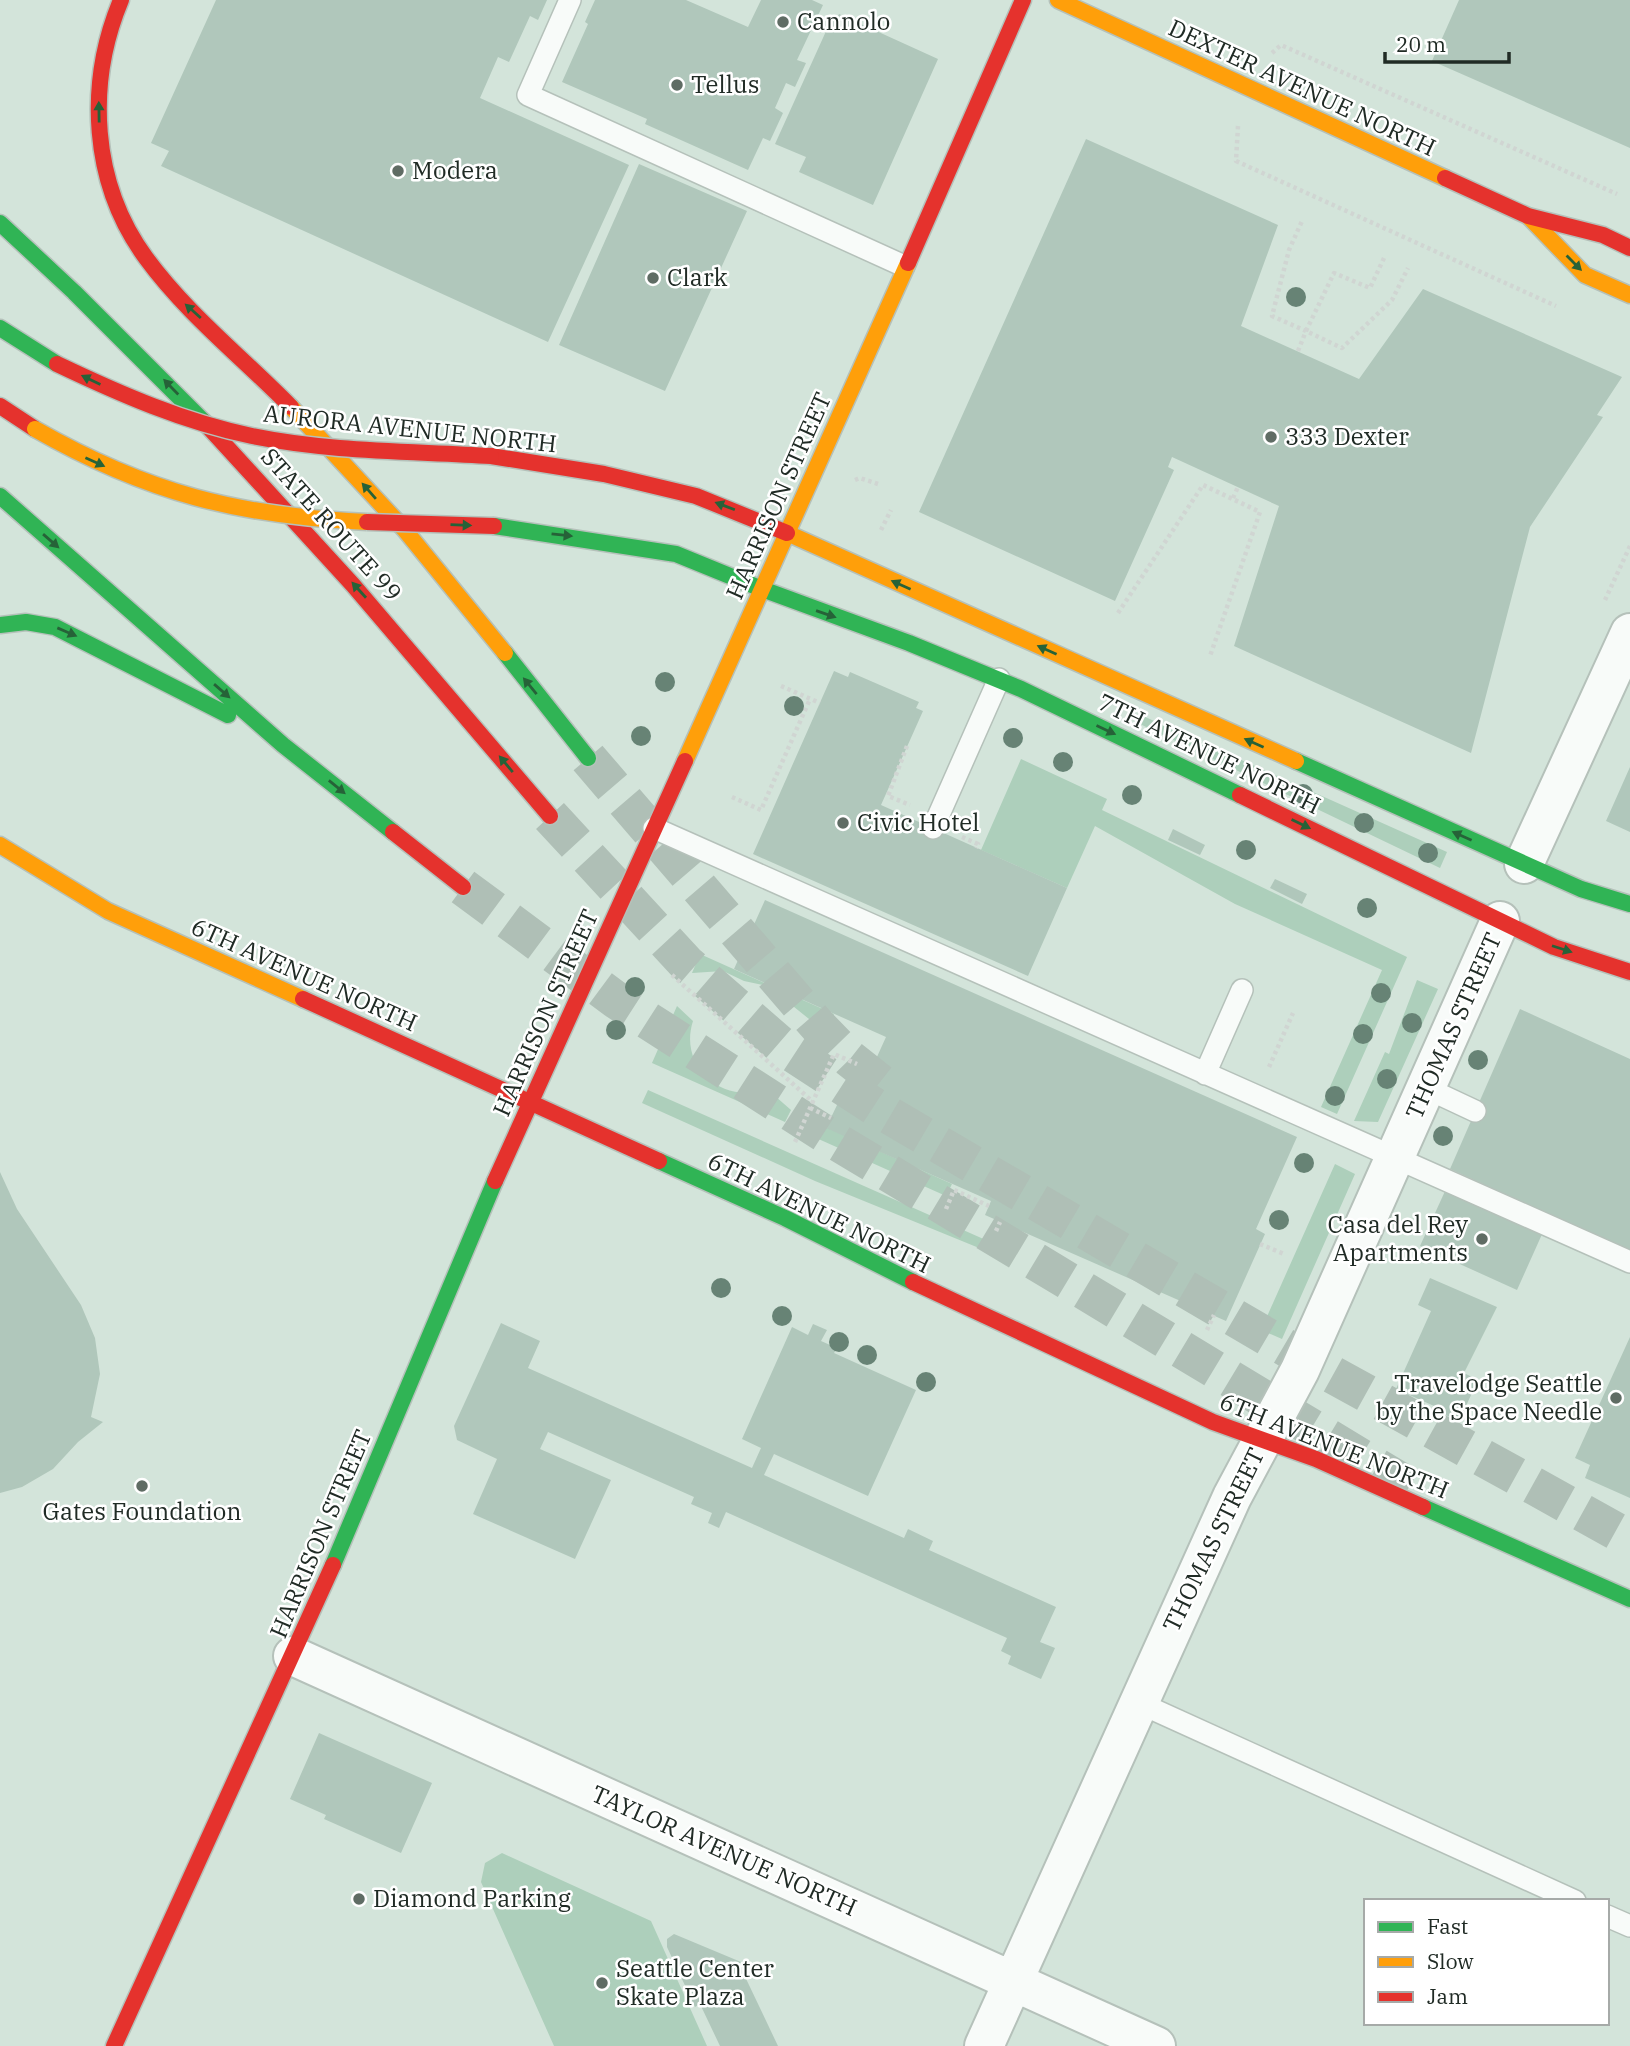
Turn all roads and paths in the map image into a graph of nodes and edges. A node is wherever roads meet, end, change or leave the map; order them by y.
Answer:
1 (121, 0) edge
2 (570, 0) edge
3 (1023, 0) edge
4 (1058, 0) edge
5 (1241, 84) junction
6 (1618, 195) dead end
7 (1528, 216) junction
8 (1302, 220) dead end
9 (0, 223) edge
10 (1630, 248) edge
11 (1384, 258) dead end
12 (904, 266) junction
13 (1408, 268) dead end
14 (1630, 295) edge
15 (1569, 312) dead end
16 (0, 328) edge
17 (1306, 331) junction
18 (1298, 351) dead end
19 (0, 406) edge
20 (848, 483) dead end
21 (877, 484) dead end
22 (1238, 487) dead end
23 (0, 496) edge
24 (1233, 498) junction
25 (891, 510) dead end
26 (873, 532) dead end
27 (787, 533) junction
28 (762, 589) junction
29 (1118, 613) dead end
30 (0, 625) edge
31 (1630, 633) edge
32 (1210, 656) dead end
33 (999, 679) junction
34 (781, 686) dead end
35 (810, 699) junction
36 (820, 703) dead end
37 (283, 745) junction
38 (908, 746) dead end
39 (588, 758) tunnel mouth
40 (732, 797) dead end
41 (915, 808) dead end
42 (550, 816) tunnel mouth
43 (654, 828) junction
44 (942, 830) joint
45 (0, 845) edge
46 (976, 848) dead end
47 (1524, 864) junction
48 (463, 887) tunnel mouth
49 (1630, 904) edge
50 (1500, 920) junction
51 (1630, 972) edge
52 (672, 975) dead end
53 (1242, 990) dead end
54 (1293, 1013) dead end
55 (857, 1064) dead end
56 (1268, 1069) dead end
57 (1206, 1082) junction
58 (1426, 1088) junction
59 (530, 1102) junction
60 (813, 1102) junction
61 (810, 1108) junction
62 (1475, 1111) dead end
63 (831, 1118) dead end
64 (795, 1142) dead end
65 (1395, 1158) junction
66 (989, 1206) dead end
67 (946, 1209) dead end
68 (1000, 1222) dead end
69 (996, 1231) dead end
70 (1260, 1244) dead end
71 (1284, 1254) dead end
72 (1630, 1262) edge
73 (1214, 1315) dead end
74 (1208, 1331) dead end
75 (1263, 1439) junction
76 (1630, 1599) edge
77 (292, 1656) junction
78 (1137, 1702) junction
79 (1571, 1899) edge
80 (1609, 1917) edge
81 (1630, 1926) edge
82 (1013, 1981) junction
83 (114, 2046) edge
84 (984, 2046) edge
85 (1156, 2046) edge

39 -> 1 main road
2 - 12 lane
3 - 12 main road, HARRISON STREET
4 - 5 main road, DEXTER AVENUE NORTH
5 - 6 path
5 - 7 main road, DEXTER AVENUE NORTH
5 - 15 path
7 - 10 main road, DEXTER AVENUE NORTH
7 -> 14 main road, DEXTER AVENUE NORTH
8 - 17 path
42 -> 9 main road, STATE ROUTE 99
11 - 17 path
12 - 27 main road, HARRISON STREET
13 - 17 path
27 -> 16 main road, AURORA AVENUE NORTH, bridge
17 - 18 path
19 -> 28 main road, bridge
20 - 21 path
22 - 24 path
23 -> 37 main road
24 - 29 path
24 - 32 path
25 - 26 path
27 - 28 main road, HARRISON STREET
47 -> 27 main road, 7TH AVENUE NORTH
28 -> 33 main road, 7TH AVENUE NORTH
28 - 43 main road, HARRISON STREET
30 -> 37 main road
31 - 47 street
33 - 44 lane
33 -> 50 main road, 7TH AVENUE NORTH
34 - 35 path
35 - 36 path
35 - 40 path
37 -> 48 main road
38 - 41 path
43 - 57 lane
43 - 59 main road, HARRISON STREET
44 - 46 path
45 - 59 main road, 6TH AVENUE NORTH
47 - 49 main road, 7TH AVENUE NORTH
50 -> 51 main road, 7TH AVENUE NORTH
50 - 58 street, THOMAS STREET
52 - 60 path
53 - 57 lane
54 - 56 path
55 - 60 path
57 - 65 lane
58 - 62 lane
58 - 65 street, THOMAS STREET
59 - 75 main road, 6TH AVENUE NORTH
59 - 77 main road, HARRISON STREET
60 - 61 path
61 - 63 path
61 - 64 path
65 - 72 lane
65 - 75 street, THOMAS STREET
66 - 67 path
68 - 69 path
70 - 71 path
73 - 74 path
75 - 76 main road, 6TH AVENUE NORTH
75 - 78 street, THOMAS STREET
77 - 82 street, TAYLOR AVENUE NORTH
77 - 83 main road, HARRISON STREET
78 - 79 lane
78 - 82 street, THOMAS STREET
80 - 81 lane
82 - 84 street, THOMAS STREET
82 - 85 street, TAYLOR AVENUE NORTH

